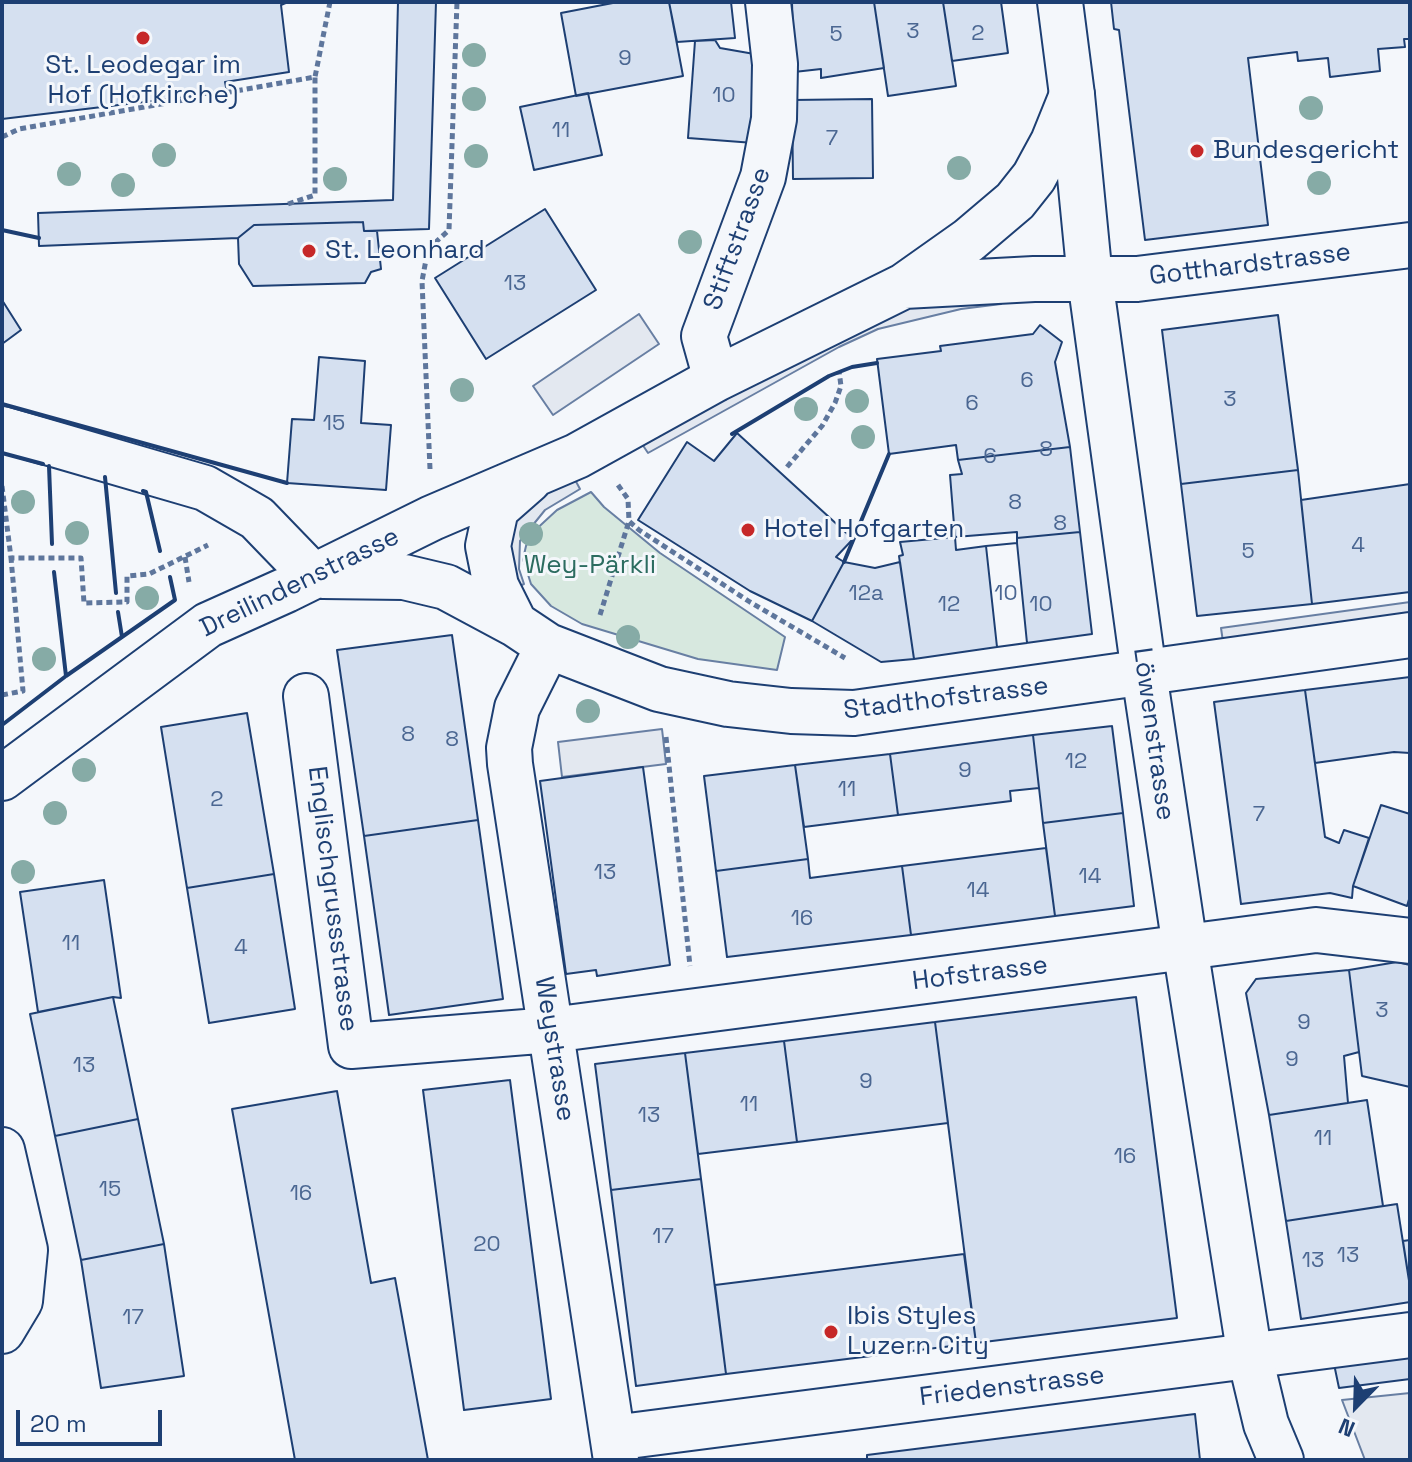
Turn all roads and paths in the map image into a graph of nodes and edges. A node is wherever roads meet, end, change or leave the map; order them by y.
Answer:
1 (330, 2) edge
2 (457, 2) edge
3 (768, 2) edge
4 (1060, 2) edge
5 (315, 77) junction
6 (1072, 95) junction
7 (2, 137) edge
8 (288, 204) dead end
9 (1410, 245) edge
10 (1090, 279) junction
11 (904, 286) junction
12 (834, 360) dead end
13 (716, 379) junction
14 (2, 429) edge
15 (787, 467) dead end
16 (536, 473) junction
17 (615, 480) dead end
18 (2, 486) edge
19 (432, 518) junction
20 (629, 521) junction
21 (209, 545) dead end
22 (11, 558) junction
23 (313, 576) junction
24 (597, 624) dead end
25 (532, 635) junction
26 (1410, 635) edge
27 (845, 658) dead end
28 (1144, 673) junction
29 (2, 695) edge
30 (306, 696) dead end
31 (664, 724) dead end
32 (2, 778) edge
33 (1410, 941) edge
34 (1185, 947) junction
35 (695, 1011) junction
36 (551, 1030) junction
37 (2, 1150) edge
38 (2, 1331) edge
39 (1410, 1335) edge
40 (1250, 1357) junction
41 (614, 1449) edge
42 (1281, 1460) edge

1 - 5 path
2 - 19 path
3 - 13 street, Stiftstrasse
4 - 6 street, Löwenstrasse
5 - 7 path
5 - 8 path
6 - 10 street, Löwenstrasse
6 - 11 street, Dreilindenstrasse
9 - 10 street, Gotthardstrasse
10 - 11 street, Dreilindenstrasse
10 - 28 street, Löwenstrasse
11 - 13 street, Dreilindenstrasse
12 - 15 path
13 - 16 street, Dreilindenstrasse
14 - 23 street
16 - 19 street, Dreilindenstrasse
16 - 25 street, Dreilindenstrasse
17 - 20 path
18 - 22 path
19 - 23 street, Dreilindenstrasse
20 - 24 path
20 - 27 path
21 - 22 path
22 - 29 path
23 - 25 street, Stadthofstrasse
23 - 32 street, Dreilindenstrasse
25 - 28 street, Stadthofstrasse
25 - 36 street, Weystrasse
26 - 28 street, Stadthofstrasse
28 - 34 street, Löwenstrasse
30 - 36 street, Englischgrussstrasse
31 - 35 path
33 - 34 street, Hofstrasse
34 - 35 street, Hofstrasse
34 - 40 street, Löwenstrasse
35 - 36 street, Hofstrasse
36 - 41 street, Weystrasse
37 - 38 street
39 - 40 street, Friedenstrasse
40 - 41 street, Friedenstrasse
40 - 42 street, Löwenstrasse

